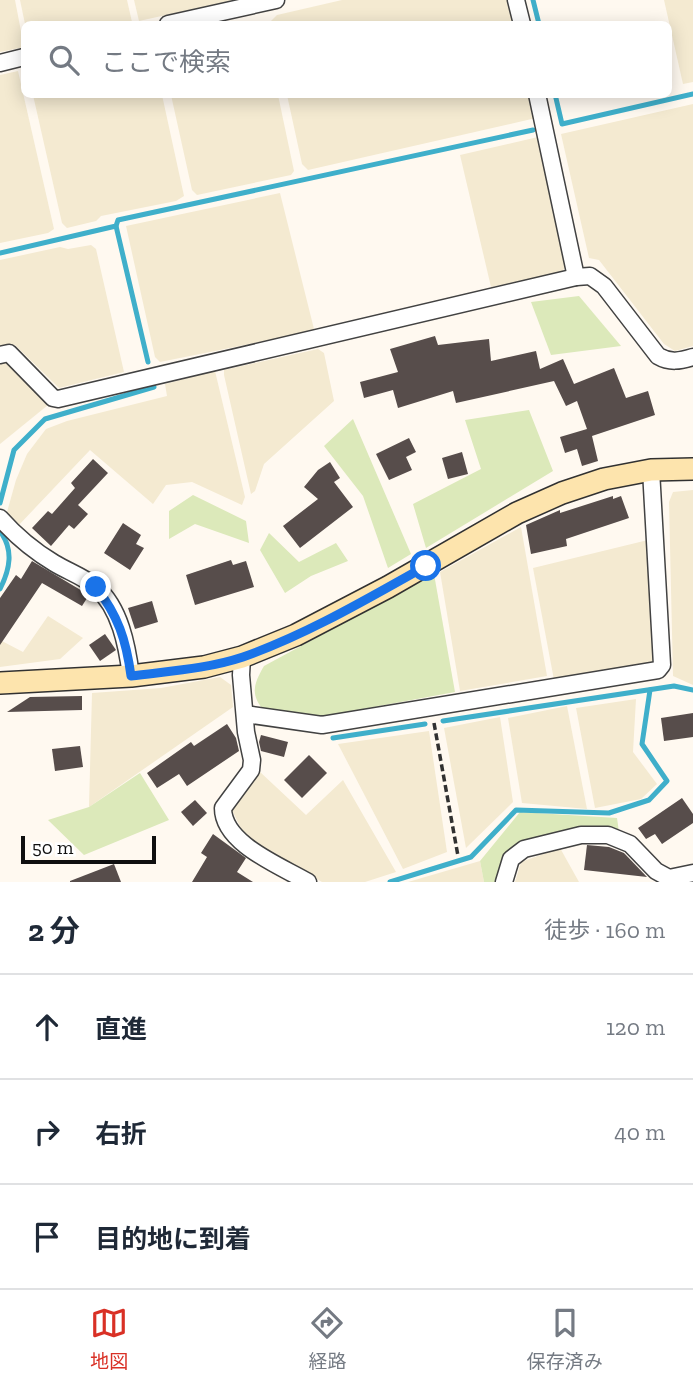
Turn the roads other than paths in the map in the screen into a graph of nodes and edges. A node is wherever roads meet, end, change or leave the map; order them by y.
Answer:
1 (276, 0) edge
2 (516, 0) edge
3 (182, 21) edge
4 (521, 21) edge
5 (21, 58) edge
6 (0, 63) edge
7 (538, 98) edge
8 (576, 276) junction
9 (0, 355) edge
10 (693, 358) edge
11 (693, 469) edge
12 (651, 470) junction
13 (0, 518) edge
14 (242, 657) junction
15 (131, 676) junction
16 (1, 686) edge
17 (245, 714) junction
18 (693, 873) edge
19 (308, 882) edge
20 (504, 882) edge

1 - 3 street
2 - 4 street
5 - 6 street
7 - 8 street
8 - 9 street
8 - 10 street
11 - 12 street
12 - 14 street
12 - 17 street
13 - 15 street
14 - 15 street
14 - 17 street
15 - 16 street
17 - 19 street
18 - 20 street

